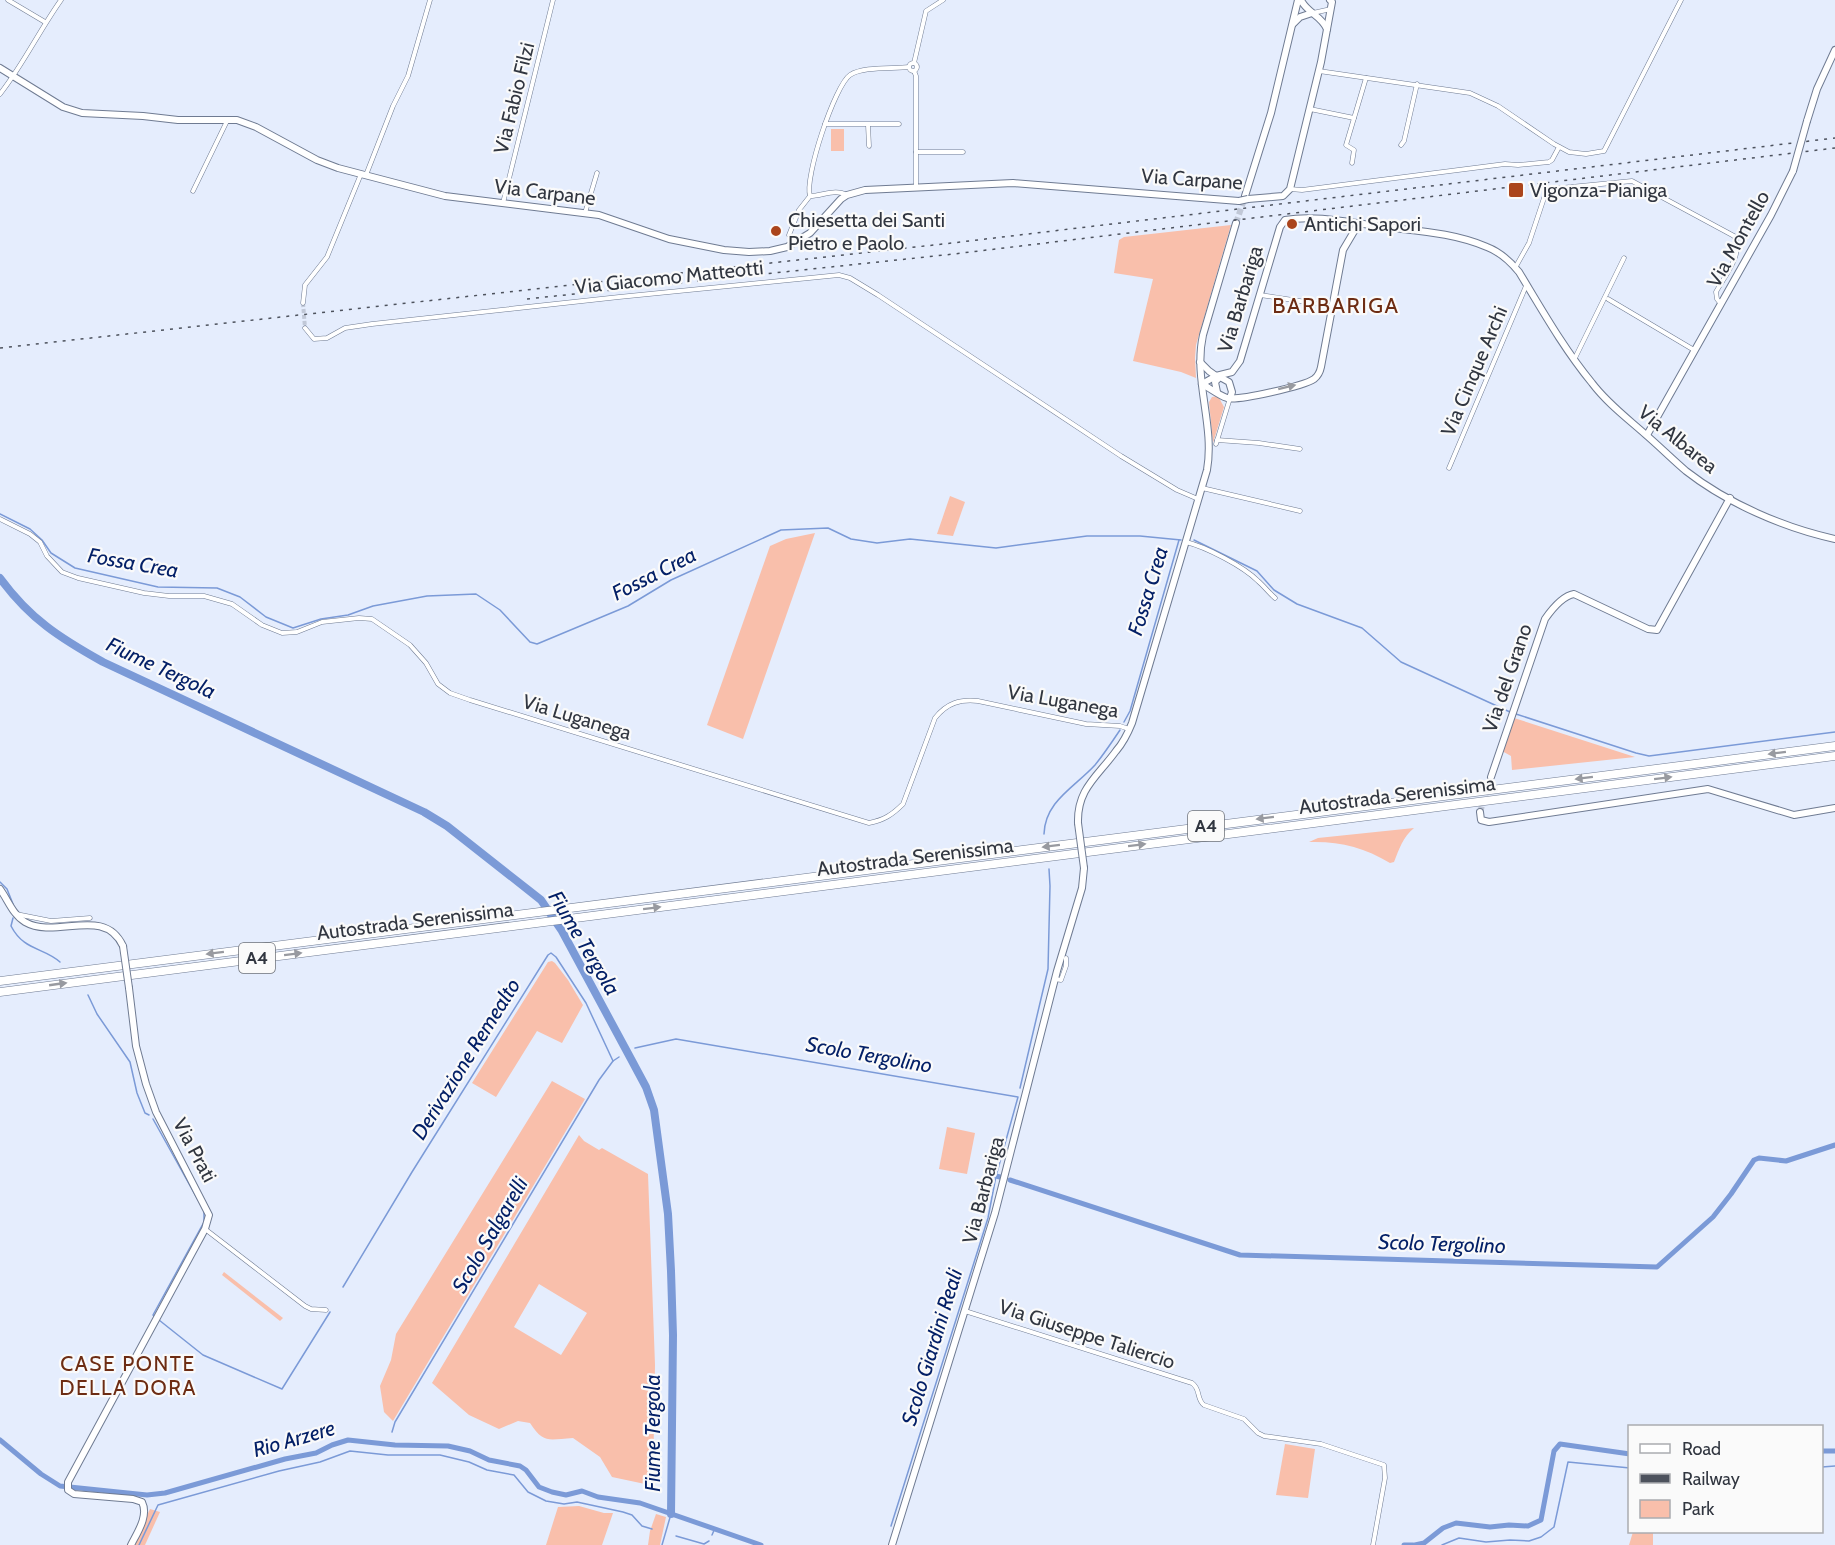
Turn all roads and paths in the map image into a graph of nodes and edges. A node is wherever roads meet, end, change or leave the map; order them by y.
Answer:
1 (8, 0) edge
2 (61, 0) edge
3 (430, 0) edge
4 (553, 0) edge
5 (943, 0) edge
6 (1299, 0) edge
7 (1681, 0) edge
8 (1331, 3) edge
9 (1312, 13) junction
10 (45, 22) junction
11 (1293, 24) junction
12 (1327, 29) junction
13 (1835, 50) edge
14 (914, 63) junction
15 (909, 67) junction
16 (0, 68) edge
17 (914, 71) junction
18 (1319, 71) junction
19 (14, 76) junction
20 (1366, 78) junction
21 (1417, 84) junction
22 (0, 94) edge
23 (1310, 109) junction
24 (1354, 118) junction
25 (228, 119) junction
26 (825, 124) junction
27 (899, 124) dead end
28 (868, 125) junction
29 (868, 146) dead end
30 (1401, 146) dead end
31 (1559, 147) junction
32 (916, 152) junction
33 (963, 152) dead end
34 (1352, 163) dead end
35 (597, 173) dead end
36 (364, 174) junction
37 (916, 188) junction
38 (1290, 189) junction
39 (193, 191) dead end
40 (847, 195) junction
41 (810, 196) junction
42 (1245, 199) junction
43 (503, 203) junction
44 (585, 213) junction
45 (1282, 222) joint
46 (1236, 223) tunnel mouth
47 (1359, 223) junction
48 (789, 236) dead end
49 (1624, 258) dead end
50 (1515, 268) junction
51 (1527, 285) junction
52 (1260, 295) junction
53 (1608, 299) dead end
54 (303, 303) tunnel mouth
55 (1720, 304) junction
56 (1326, 305) dead end
57 (305, 328) dead end
58 (1695, 350) junction
59 (1574, 360) junction
60 (1200, 361) junction
61 (1218, 376) junction
62 (1202, 384) junction
63 (1218, 393) junction
64 (1230, 398) junction
65 (1204, 405) junction
66 (1647, 435) junction
67 (1300, 449) dead end
68 (1449, 468) dead end
69 (1202, 488) junction
70 (1730, 498) junction
71 (1198, 499) junction
72 (1300, 511) dead end
73 (0, 519) edge
74 (1835, 539) edge
75 (1186, 542) junction
76 (1275, 598) dead end
77 (1129, 729) junction
78 (1835, 746) edge
79 (1835, 756) edge
80 (1491, 777) tunnel mouth
81 (1835, 808) edge
82 (1480, 812) dead end
83 (0, 889) edge
84 (15, 914) junction
85 (90, 918) dead end
86 (1066, 958) dead end
87 (1055, 979) junction
88 (0, 981) edge
89 (0, 992) edge
90 (205, 1229) junction
91 (326, 1310) dead end
92 (965, 1311) junction
93 (131, 1545) edge
94 (892, 1545) edge
95 (1373, 1545) edge

1 - 10 street
2 - 10 street
3 - 36 street
4 - 43 street, Via Fabio Filzi
5 - 14 street
6 - 9 street
6 - 11 street
7 - 31 street
8 - 9 street
8 - 12 street
9 - 11 street
9 - 12 street
10 - 19 street
11 - 42 street
12 - 18 street
13 - 55 street, Via Montello, bridge
14 - 15 street
14 - 17 street
15 - 17 street
15 - 26 street
16 - 19 street, Via Carpane
17 - 32 street
18 - 20 street
18 - 23 street
19 - 22 street
19 - 25 street, Via Carpane
20 - 21 street
20 - 24 street
21 - 30 street
21 - 31 street
23 - 24 street
23 - 38 street
24 - 34 street
25 - 36 street, Via Carpane
25 - 39 street
26 - 28 street
26 - 41 street
27 - 28 street
28 - 29 street
31 - 38 street, Via Carpane
32 - 33 street
32 - 37 street
35 - 44 street
36 - 43 street, Via Carpane
36 - 54 street
37 - 40 street, Via Carpane
37 - 42 street, Via Carpane
38 - 42 street, Via Carpane
40 - 41 street, Via Carpane
40 - 44 street, Via Carpane
41 - 48 street
43 - 44 street, Via Carpane
45 - 47 street, Via Albarea
45 - 52 street, Via Barbariga
46 - 60 street, Via Barbariga
47 - 50 street, Via Albarea
64 -> 47 street
49 - 59 street
50 - 51 street, Via Albarea
50 - 55 street
51 - 59 street, Via Albarea
51 - 68 street, Via Cinque Archi
52 - 56 street
52 - 61 street, Via Barbariga
53 - 58 street
55 - 58 street, Via Montello
57 - 71 street, Via Giacomo Matteotti
58 - 66 street, Via Montello
59 - 66 street, Via Albarea
60 - 61 street, Via Barbariga
60 - 62 street, Via Barbariga
61 - 62 street, Via Barbariga
61 - 63 street
61 - 64 street, Via Barbariga
62 - 63 street
62 - 65 street, Via Barbariga
63 - 64 street
63 - 65 street
64 - 67 street
65 - 69 street, Via Barbariga
66 - 70 street, Via Albarea
69 - 71 street, Via Barbariga
69 - 72 street
70 - 74 street, Via Albarea
70 - 80 street, Via del Grano
71 - 75 street, Via Barbariga
73 - 77 street, Via Luganega
75 - 76 street
75 - 77 street, Via Barbariga
77 - 87 street, Via Barbariga, bridge
78 -> 88 highway, Autostrada Serenissima / A4
89 -> 79 highway, Autostrada Serenissima / A4
81 - 82 street
83 - 84 street
84 - 85 street
84 - 90 street, Via Prati, bridge
86 - 87 street, Via Barbariga
87 - 92 street, Via Barbariga
90 - 91 street
90 - 93 street
92 - 94 street, Via Barbariga
92 - 95 street, Via Giuseppe Taliercio

